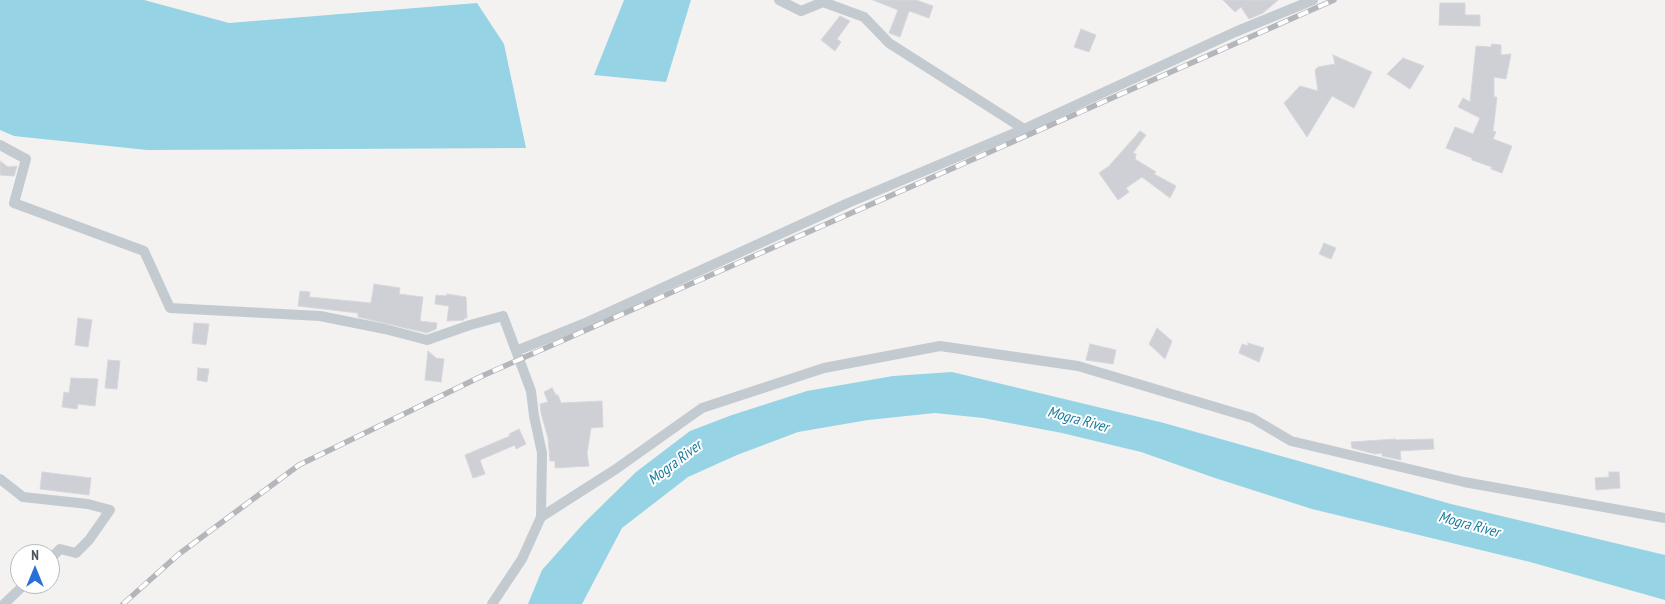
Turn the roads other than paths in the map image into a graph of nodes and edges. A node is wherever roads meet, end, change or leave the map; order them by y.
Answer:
1 (778, 0) edge
2 (1313, 0) edge
3 (1024, 129) junction
4 (0, 145) edge
5 (516, 351) junction
6 (0, 480) edge
7 (541, 517) junction
8 (1665, 518) edge
9 (60, 549) edge
10 (14, 594) edge
11 (4, 604) edge
12 (492, 604) edge

1 - 3 street
2 - 3 street
3 - 5 street
4 - 5 street
5 - 7 street
6 - 9 street
7 - 8 street
7 - 12 street
10 - 11 street

